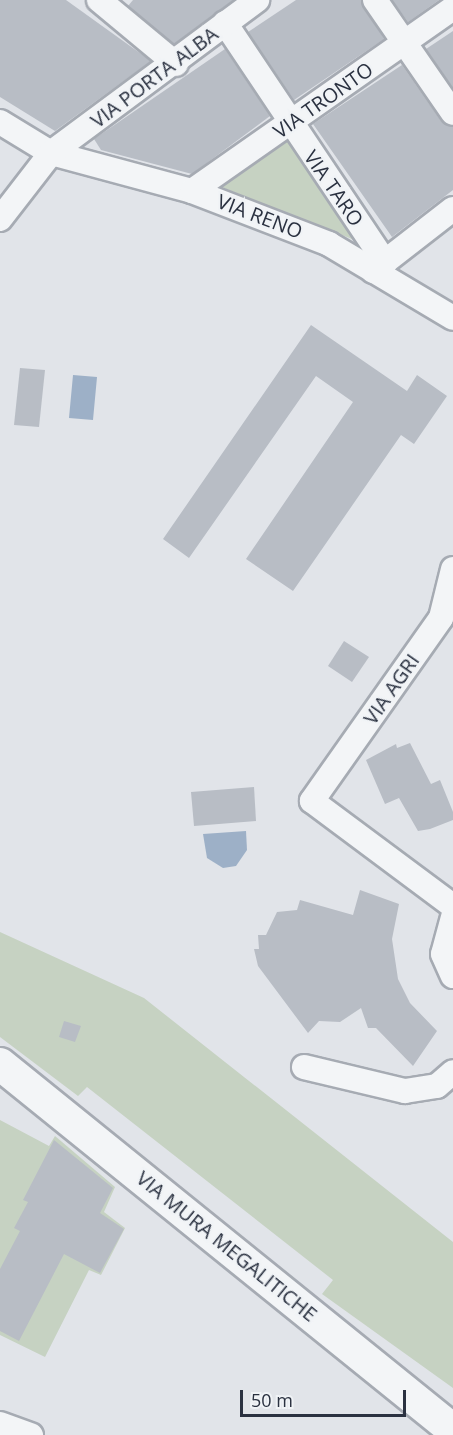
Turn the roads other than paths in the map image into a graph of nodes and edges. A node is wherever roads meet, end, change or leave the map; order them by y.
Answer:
1 (257, 0) edge
2 (375, 0) edge
3 (104, 2) edge
4 (453, 8) edge
5 (225, 23) junction
6 (405, 43) junction
7 (176, 64) junction
8 (453, 113) edge
9 (0, 122) edge
10 (290, 124) junction
11 (51, 153) junction
12 (192, 191) junction
13 (453, 209) edge
14 (0, 219) edge
15 (379, 267) junction
16 (453, 318) edge
17 (453, 569) edge
18 (453, 906) edge
19 (453, 917) edge
20 (453, 976) edge
21 (0, 1064) edge
22 (304, 1066) dead end
23 (453, 1072) edge
24 (0, 1424) edge
25 (453, 1430) edge
26 (31, 1435) edge

1 - 5 street, VIA PORTA ALBA
2 - 6 street
3 - 7 street
4 - 6 street, VIA TRONTO
5 - 7 street, VIA PORTA ALBA
5 - 10 street, VIA TARO
6 - 8 street
6 - 10 street, VIA TRONTO
7 - 11 street, VIA PORTA ALBA
9 - 11 street, VIA RENO
10 - 12 street, VIA TRONTO
10 - 15 street, VIA TARO
11 - 12 street, VIA RENO
11 - 14 street, VIA PORTA ALBA
12 - 15 street, VIA RENO
13 - 15 street
15 - 16 street, VIA RENO
17 - 18 street, VIA AGRI
19 - 20 street
21 - 25 street, VIA MURA MEGALITICHE
22 - 23 street
24 - 26 street

